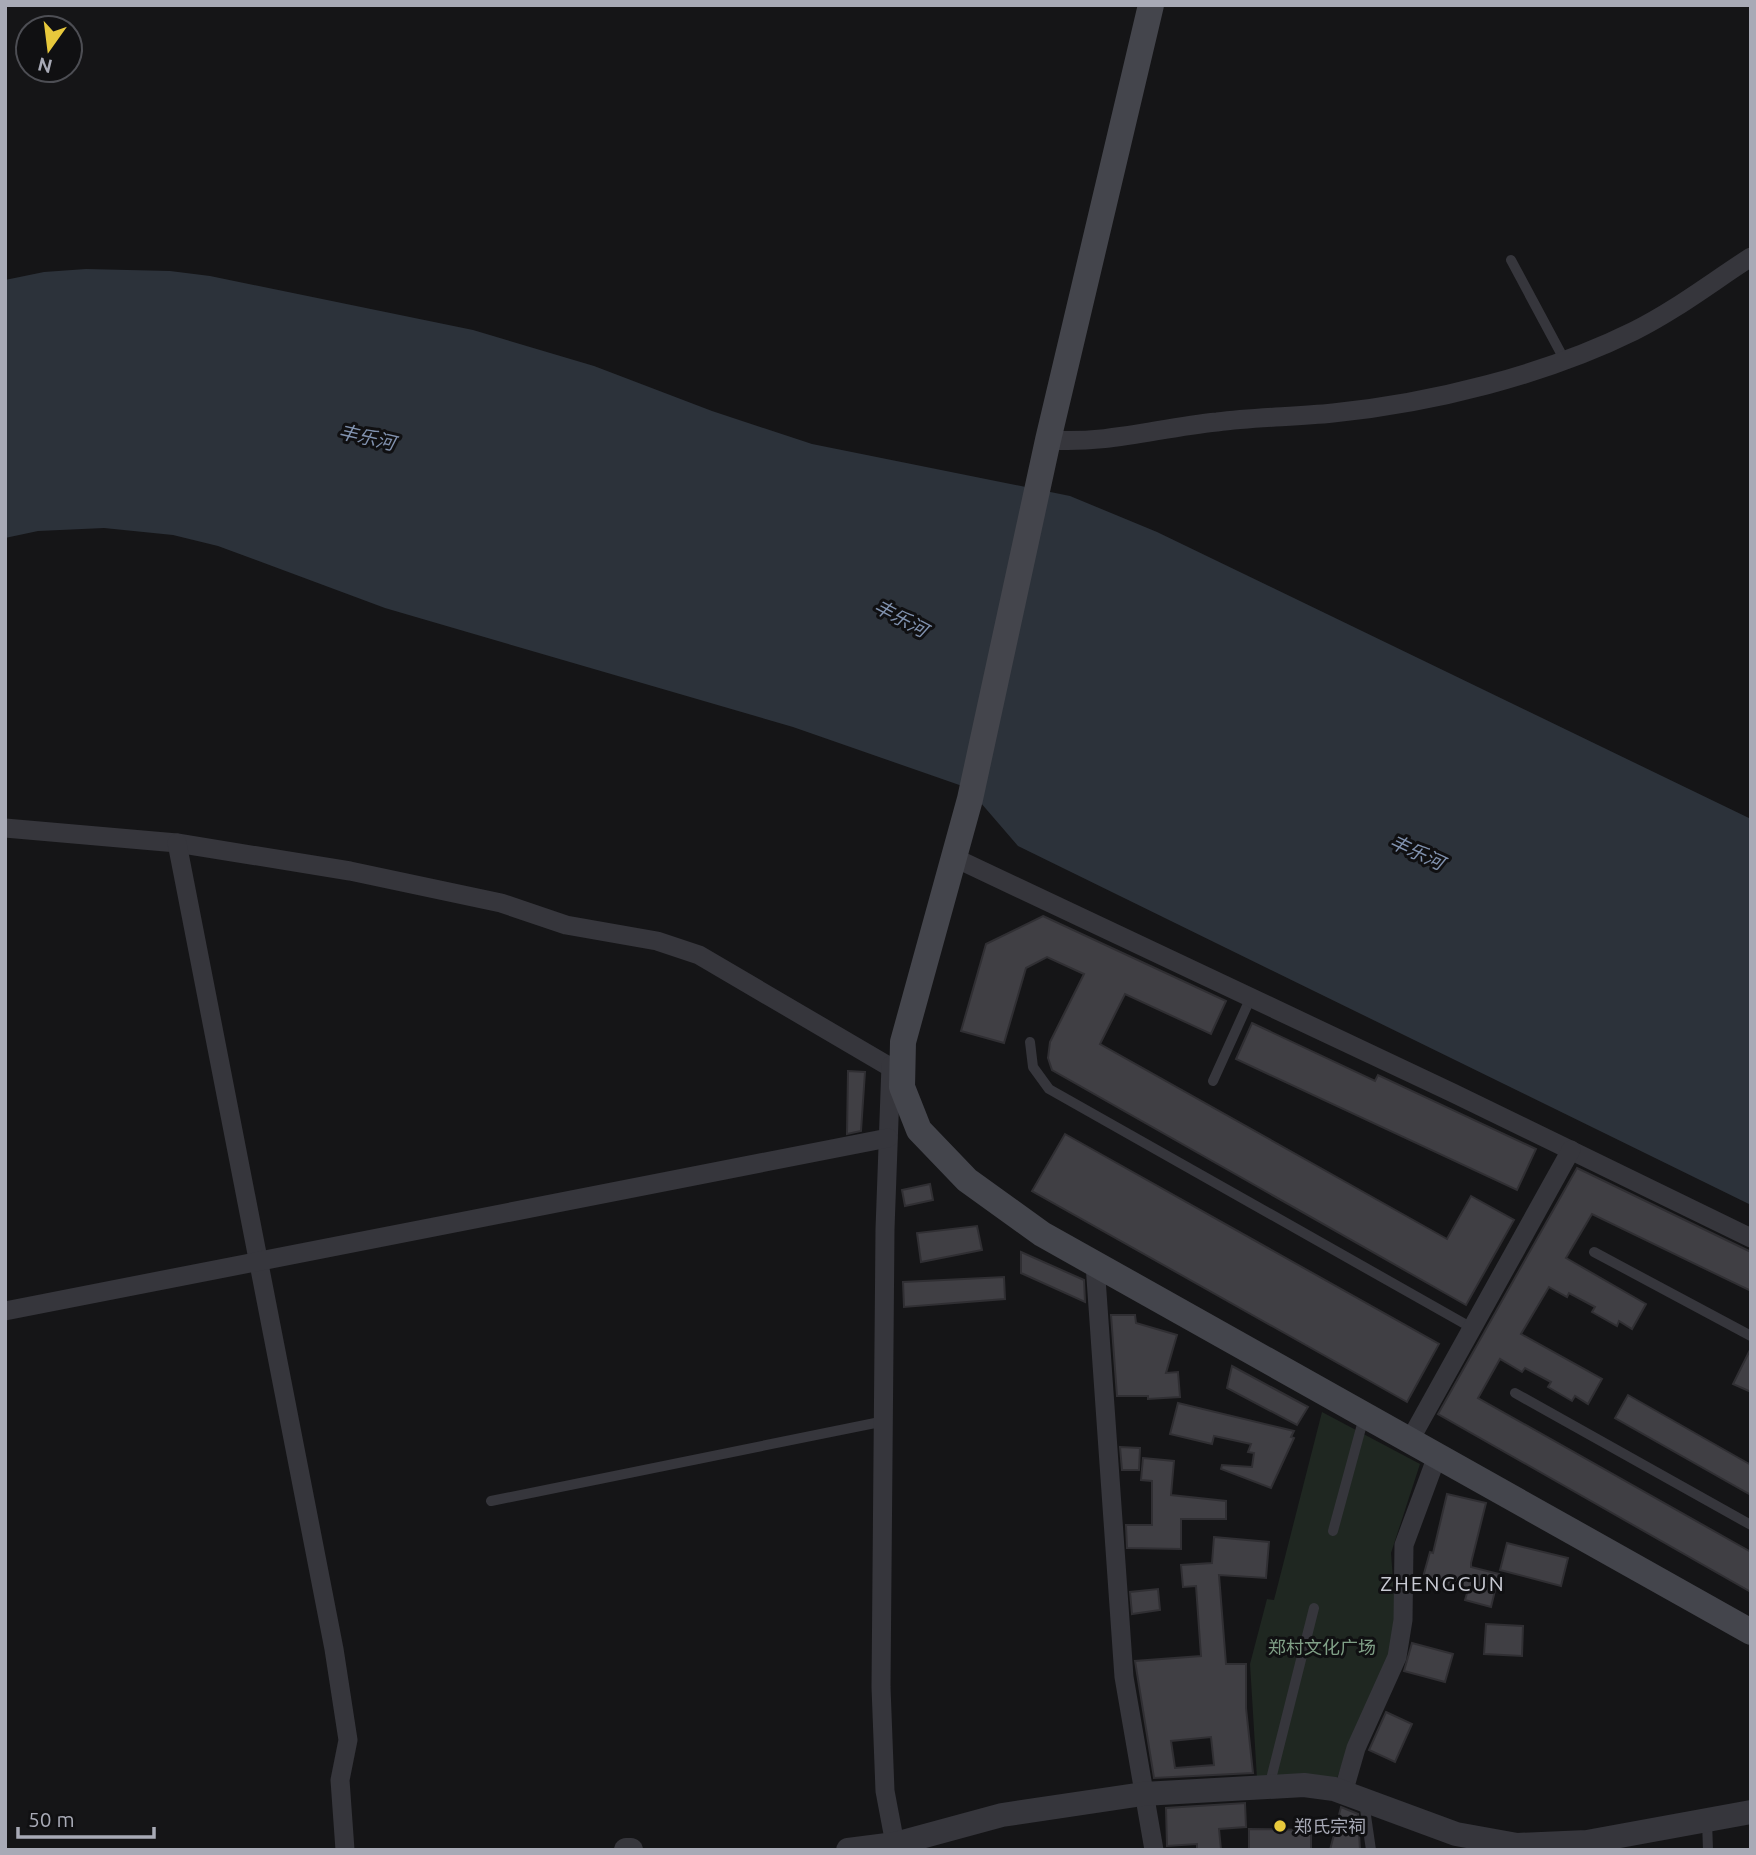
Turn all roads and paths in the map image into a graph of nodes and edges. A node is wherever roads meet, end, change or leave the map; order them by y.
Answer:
1 (1151, 5) edge
2 (1751, 257) edge
3 (1511, 260) dead end
4 (1564, 359) junction
5 (1048, 440) junction
6 (5, 828) edge
7 (177, 843) junction
8 (953, 857) junction
9 (1251, 998) junction
10 (903, 1042) junction
11 (1030, 1042) dead end
12 (890, 1067) junction
13 (1213, 1081) dead end
14 (888, 1138) junction
15 (1571, 1150) junction
16 (1751, 1238) edge
17 (1594, 1252) dead end
18 (258, 1262) junction
19 (1095, 1264) junction
20 (5, 1311) edge
21 (1472, 1328) junction
22 (1751, 1336) edge
23 (1514, 1393) dead end
24 (1365, 1415) junction
25 (885, 1421) junction
26 (1410, 1440) junction
27 (1437, 1456) junction
28 (491, 1501) dead end
29 (1751, 1525) edge
30 (1333, 1531) dead end
31 (1314, 1608) dead end
32 (1751, 1632) edge
33 (1269, 1787) junction
34 (1143, 1794) junction
35 (1353, 1796) junction
36 (1751, 1812) edge
37 (1707, 1820) junction
38 (890, 1846) edge
39 (345, 1850) edge
40 (848, 1850) edge
41 (1154, 1850) edge
42 (1371, 1850) edge
43 (1709, 1850) edge

1 - 5 main road
2 - 4 street
3 - 4 lane
4 - 5 street
5 - 8 main road
6 - 7 street
7 - 12 street
7 - 18 street
8 - 9 street
8 - 10 main road
9 - 13 lane
9 - 15 street
10 - 12 street
10 - 19 main road
11 - 21 lane
12 - 14 street
14 - 18 street
14 - 25 street
15 - 16 street
15 - 21 street
17 - 22 lane
18 - 20 street
18 - 39 street
19 - 24 main road
19 - 34 street
21 - 26 street
23 - 29 lane
24 - 26 main road
24 - 30 lane
25 - 28 lane
25 - 38 street
26 - 27 main road
27 - 32 main road
27 - 35 street
31 - 33 lane
33 - 34 street
33 - 35 street
34 - 38 street
34 - 41 street
35 - 37 street
35 - 42 lane
36 - 37 street
37 - 43 lane
38 - 40 street

